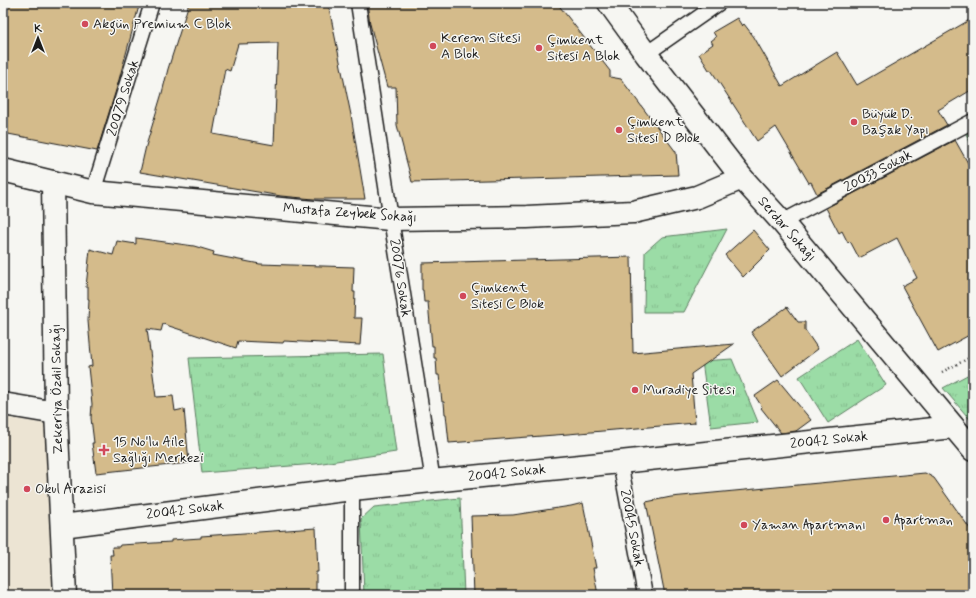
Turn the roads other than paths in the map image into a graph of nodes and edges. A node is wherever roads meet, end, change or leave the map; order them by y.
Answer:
1 (152, 3) edge
2 (358, 3) edge
3 (609, 3) edge
4 (719, 3) edge
5 (646, 54) junction
6 (973, 121) edge
7 (3, 170) edge
8 (742, 178) junction
9 (53, 182) junction
10 (93, 192) junction
11 (391, 218) junction
12 (782, 222) junction
13 (3, 404) edge
14 (56, 413) junction
15 (953, 426) junction
16 (973, 450) edge
17 (620, 462) junction
18 (432, 481) junction
19 (352, 489) junction
20 (62, 526) junction
21 (65, 595) edge
22 (352, 595) edge
23 (645, 595) edge

1 - 10 lane, 20079 Sokak
2 - 11 lane, 20076 Sokak
3 - 5 street, Serdar Sokağı
4 - 5 lane
5 - 8 street, Serdar Sokağı
6 - 12 lane, 20033 Sokak
7 - 9 street, Mustafa Zeybek Sokağı
8 - 11 street, Mustafa Zeybek Sokağı
8 - 12 street, Serdar Sokağı
9 - 10 street, Mustafa Zeybek Sokağı
9 - 14 street, Zekeriya Özdil Sokağı
10 - 11 street, Mustafa Zeybek Sokağı
11 - 18 lane, 20076 Sokak
12 - 15 street, Serdar Sokağı
13 - 14 street
14 - 20 street, Zekeriya Özdil Sokağı
15 - 16 street, Serdar Sokağı
15 - 17 street, 20042 Sokak
17 - 18 street, 20042 Sokak
17 - 23 lane, 20045 Sokak
18 - 19 street, 20042 Sokak
19 - 20 street, 20042 Sokak
19 - 22 lane
20 - 21 street, Zekeriya Özdil Sokağı

